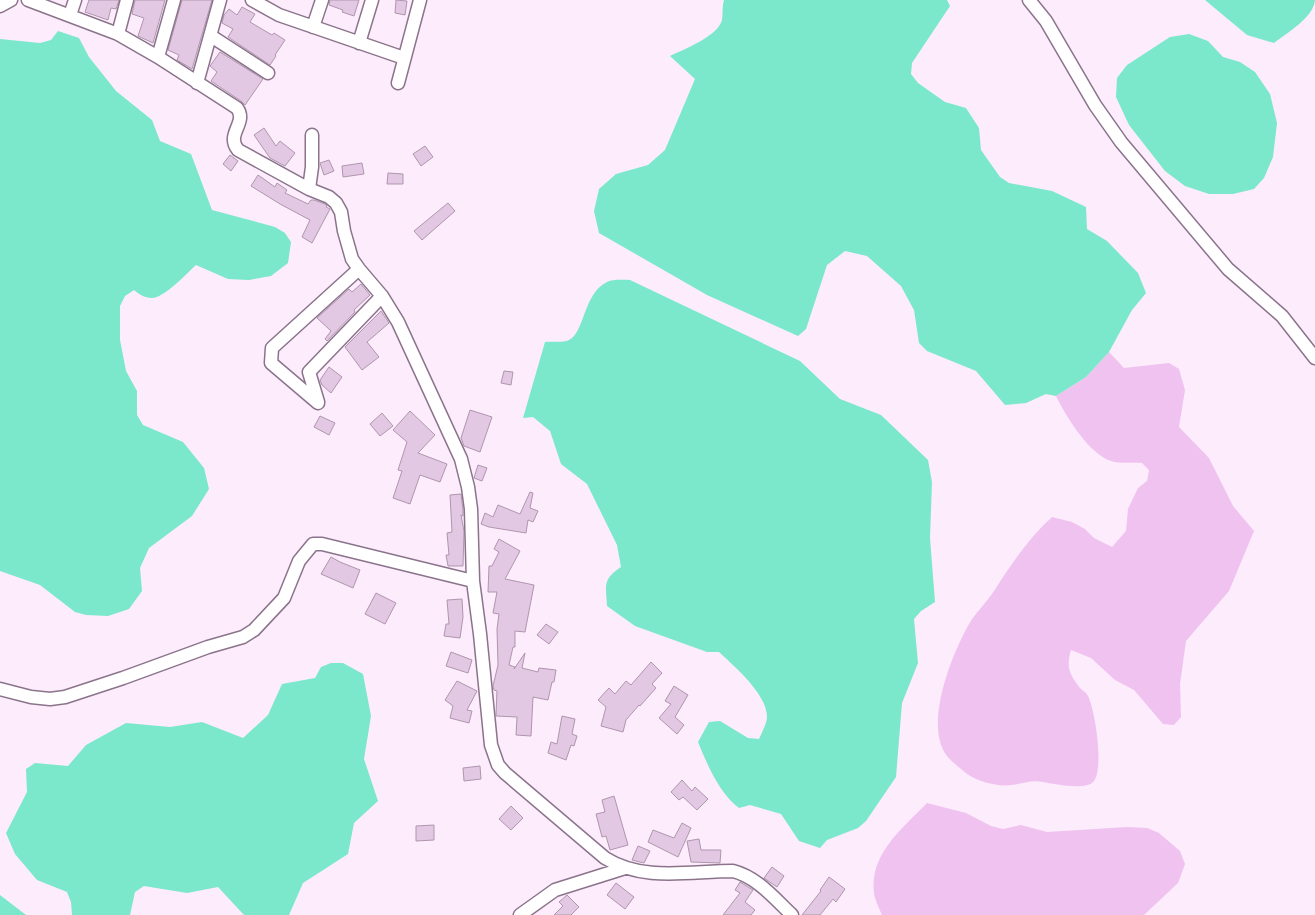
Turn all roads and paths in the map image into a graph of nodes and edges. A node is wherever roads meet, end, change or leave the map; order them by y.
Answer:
1 (11, 0) edge
2 (28, 0) edge
3 (75, 0) edge
4 (127, 0) edge
5 (174, 0) edge
6 (220, 0) edge
7 (252, 0) edge
8 (322, 0) edge
9 (372, 0) edge
10 (420, 0) edge
11 (1029, 0) edge
12 (271, 5) edge
13 (0, 6) edge
14 (70, 15) junction
15 (313, 27) junction
16 (118, 34) junction
17 (211, 36) junction
18 (359, 43) junction
19 (158, 57) junction
20 (404, 58) junction
21 (268, 73) dead end
22 (196, 83) junction
23 (398, 83) dead end
24 (312, 135) dead end
25 (309, 188) junction
26 (359, 269) junction
27 (382, 296) junction
28 (1315, 358) edge
29 (472, 581) junction
30 (0, 689) edge
31 (625, 868) junction
32 (520, 915) edge
33 (792, 915) edge

1 - 13 street
2 - 14 street
3 - 14 street
4 - 16 street
5 - 19 street
6 - 17 street
7 - 12 street
8 - 15 street
9 - 18 street
10 - 20 street
11 - 28 street
12 - 15 street
14 - 16 street
15 - 18 street
16 - 19 street
17 - 21 street
17 - 22 street
18 - 20 street
19 - 22 street
20 - 23 street
22 - 25 street
24 - 25 street
25 - 26 street
26 - 27 street
26 - 27 street
27 - 29 street
29 - 30 street
29 - 31 street
31 - 32 street
31 - 33 street

